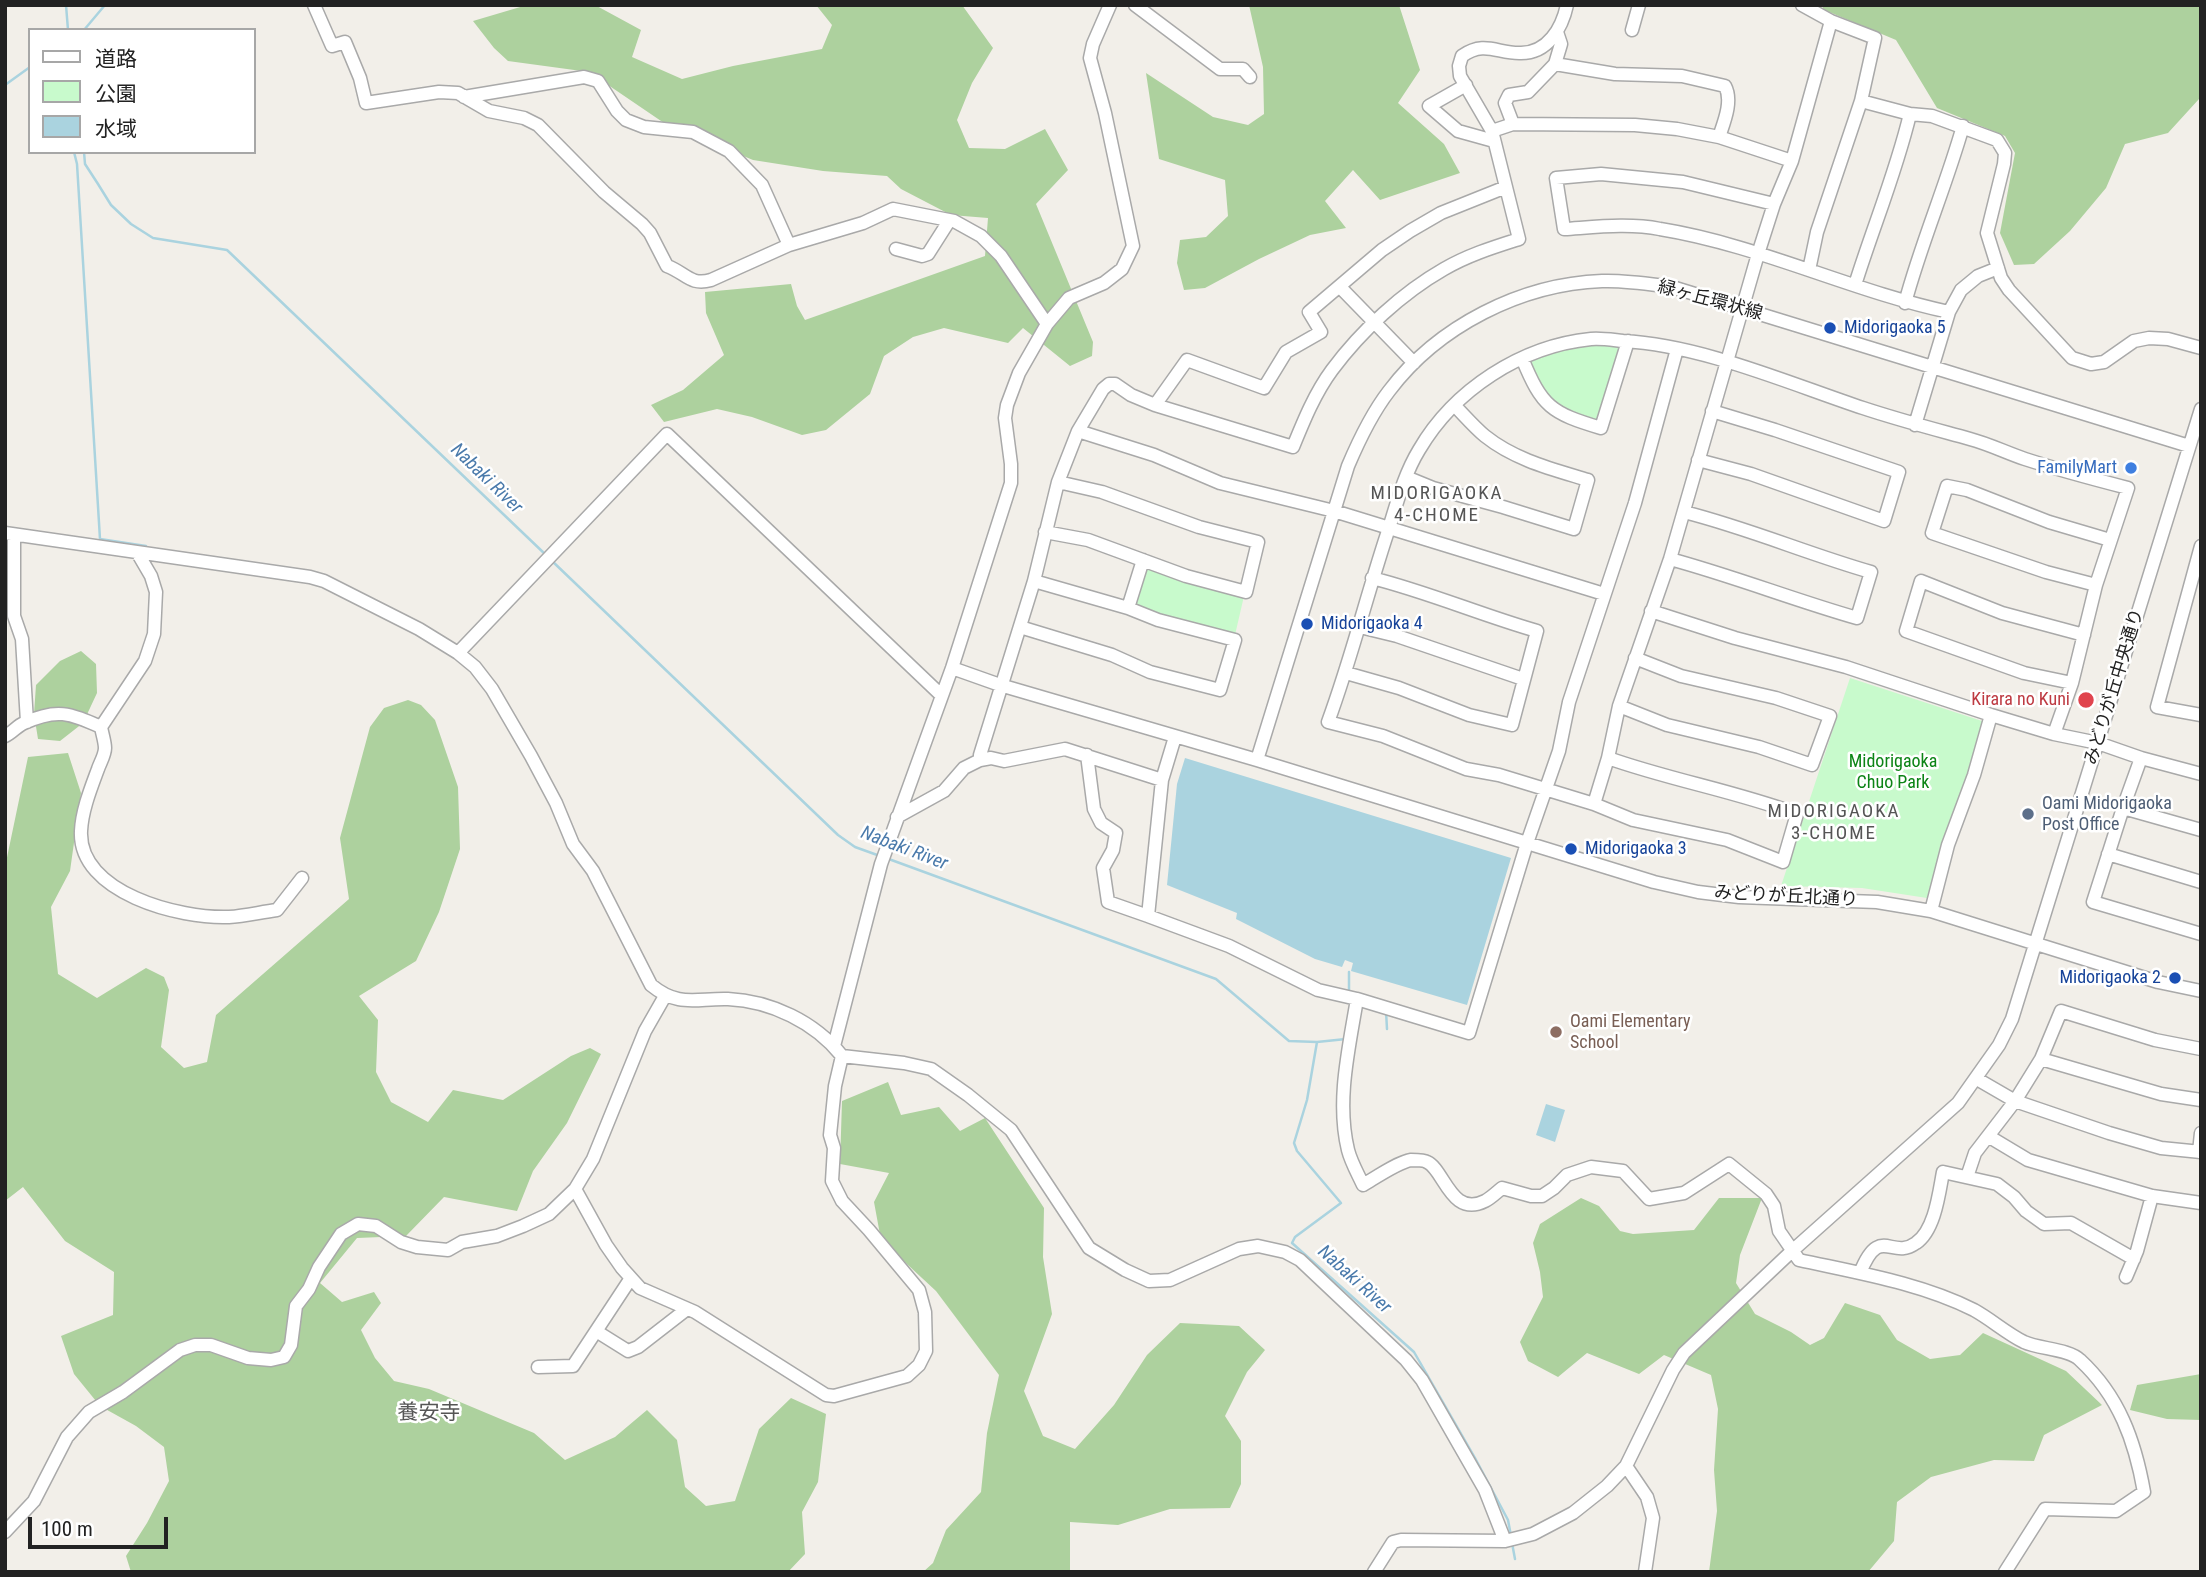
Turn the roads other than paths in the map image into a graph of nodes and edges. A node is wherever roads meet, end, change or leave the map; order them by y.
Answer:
1 (314, 5) edge
2 (1110, 5) edge
3 (1135, 5) edge
4 (1567, 5) edge
5 (1639, 5) edge
6 (1802, 5) edge
7 (1831, 21) junction
8 (1632, 30) dead end
9 (1557, 32) junction
10 (1555, 64) junction
11 (1250, 77) dead end
12 (1466, 86) junction
13 (464, 97) junction
14 (1861, 101) junction
15 (1910, 114) junction
16 (1513, 124) junction
17 (1963, 126) junction
18 (1493, 136) junction
19 (1719, 137) junction
20 (1792, 161) junction
21 (1506, 187) junction
22 (1774, 205) junction
23 (949, 221) junction
24 (789, 245) junction
25 (896, 249) dead end
26 (1759, 254) junction
27 (1998, 268) junction
28 (1809, 270) junction
29 (1856, 285) junction
30 (1340, 287) junction
31 (1905, 303) junction
32 (1744, 309) junction
33 (1949, 312) junction
34 (1374, 323) junction
35 (1047, 324) junction
36 (1628, 341) junction
37 (2201, 348) edge
38 (1677, 349) junction
39 (1522, 358) junction
40 (1414, 363) junction
41 (1728, 363) junction
42 (1932, 368) junction
43 (1155, 405) junction
44 (1454, 405) junction
45 (2201, 409) edge
46 (1712, 411) junction
47 (1915, 425) junction
48 (1078, 431) junction
49 (2189, 446) junction
50 (1698, 460) junction
51 (1406, 477) junction
52 (1058, 482) junction
53 (1334, 511) junction
54 (1684, 512) junction
55 (1389, 527) junction
56 (1045, 533) junction
57 (9, 534) edge
58 (2110, 540) junction
59 (2201, 546) edge
60 (137, 552) junction
61 (1670, 559) junction
62 (1143, 560) junction
63 (1371, 578) junction
64 (1034, 581) junction
65 (2096, 585) junction
66 (1604, 594) junction
67 (1128, 608) junction
68 (1651, 611) junction
69 (1020, 627) junction
70 (1360, 627) junction
71 (2084, 635) junction
72 (458, 653) junction
73 (1635, 657) junction
74 (951, 668) junction
75 (1346, 673) junction
76 (1523, 679) junction
77 (2072, 683) junction
78 (1000, 685) junction
79 (942, 695) junction
80 (1619, 706) junction
81 (1991, 715) junction
82 (2201, 715) edge
83 (27, 722) junction
84 (101, 727) junction
85 (2054, 734) junction
86 (5, 736) edge
87 (1175, 737) junction
88 (2098, 743) junction
89 (1087, 755) junction
90 (1608, 758) junction
91 (2141, 758) junction
92 (980, 760) junction
93 (1256, 760) junction
94 (2201, 774) edge
95 (1162, 780) junction
96 (1547, 789) junction
97 (1594, 804) junction
98 (2123, 808) junction
99 (897, 817) junction
100 (2201, 830) edge
101 (1527, 843) junction
102 (2108, 854) junction
103 (302, 878) dead end
104 (2201, 882) edge
105 (1931, 911) junction
106 (1148, 916) junction
107 (2201, 934) edge
108 (2035, 942) junction
109 (2201, 991) edge
110 (665, 996) junction
111 (1357, 999) junction
112 (2201, 1049) edge
113 (838, 1051) junction
114 (2042, 1059) junction
115 (1977, 1079) junction
116 (2201, 1100) edge
117 (2015, 1101) junction
118 (2201, 1133) edge
119 (1988, 1136) junction
120 (2200, 1152) edge
121 (1968, 1177) junction
122 (575, 1189) junction
123 (2152, 1196) junction
124 (2201, 1203) edge
125 (1792, 1251) junction
126 (2134, 1259) junction
127 (1860, 1273) junction
128 (2126, 1276) dead end
129 (631, 1278) junction
130 (687, 1309) junction
131 (596, 1331) junction
132 (538, 1367) dead end
133 (1626, 1466) junction
134 (5, 1532) edge
135 (1504, 1541) junction
136 (1374, 1572) edge
137 (1644, 1572) edge
138 (2005, 1572) edge

1 - 13 street
2 - 35 street
3 - 11 street
4 - 9 street
5 - 8 street
6 - 7 street
7 - 14 street
7 - 20 street
9 - 10 street
9 - 12 street
10 - 16 street
10 - 19 street
12 - 18 street
12 - 18 street
13 - 24 street
13 - 24 street
14 - 15 street
14 - 28 street
15 - 17 street
15 - 29 street
16 - 18 street
16 - 19 street
17 - 27 street
17 - 31 street
18 - 21 street
19 - 20 street
20 - 22 street
21 - 30 street
21 - 34 street
22 - 26 street
22 - 26 street
23 - 24 street
23 - 25 street
23 - 35 street
26 - 28 street
26 - 32 street
27 - 33 street
27 - 37 street
28 - 29 street
29 - 31 street
30 - 34 street
30 - 43 street
31 - 33 street
32 - 40 street, 緑ヶ丘環状線
32 - 41 street
32 - 42 street, 緑ヶ丘環状線
33 - 42 street
34 - 40 street
34 - 43 street
35 - 74 street
36 - 38 street
36 - 39 street
36 - 39 street
38 - 41 street
38 - 66 street
39 - 44 street
40 - 53 street, 緑ヶ丘環状線
41 - 46 street
41 - 47 street
42 - 47 street
42 - 49 street, 緑ヶ丘環状線
43 - 48 street
44 - 51 street
44 - 51 street
45 - 49 street, みどりが丘中央通り
46 - 50 street
46 - 50 street
47 - 58 street
48 - 52 street
48 - 53 street
49 - 88 street, みどりが丘中央通り
50 - 54 street
51 - 55 street
52 - 56 street
52 - 62 street
53 - 55 street
53 - 93 street, 緑ヶ丘環状線
54 - 61 street
54 - 61 street
55 - 63 street
55 - 66 street
56 - 62 street
56 - 64 street
57 - 60 street
57 - 83 street
58 - 65 street
58 - 65 street
59 - 82 street
60 - 72 street
60 - 84 street
61 - 68 street
62 - 67 street
63 - 70 street
63 - 76 street
64 - 67 street
64 - 69 street
65 - 71 street
66 - 96 street
67 - 69 street
68 - 73 street
68 - 81 street
69 - 78 street
70 - 75 street
70 - 76 street
71 - 77 street
71 - 77 street
72 - 79 street
72 - 110 street
73 - 80 street
73 - 80 street
74 - 78 street, みどりが丘北通り
74 - 79 street
75 - 76 street
75 - 96 street
77 - 85 street
78 - 87 street, みどりが丘北通り
78 - 92 street
79 - 99 street
80 - 90 street
81 - 85 street
81 - 105 street
83 - 84 street
83 - 86 street
84 - 103 street
85 - 88 street
87 - 93 street, みどりが丘北通り
87 - 95 street
88 - 91 street
88 - 108 street, みどりが丘中央通り
89 - 92 street
89 - 95 street
89 - 106 street
90 - 97 street
90 - 97 street
91 - 94 street
91 - 98 street
92 - 99 street
93 - 101 street, みどりが丘北通り
95 - 106 street
96 - 97 street
96 - 101 street
98 - 100 street
98 - 102 street
99 - 113 street
101 - 105 street, みどりが丘北通り
101 - 111 street
102 - 104 street
102 - 107 street
105 - 108 street, みどりが丘北通り
106 - 111 street
108 - 109 street, みどりが丘北通り
108 - 115 street, みどりが丘中央通り
110 - 113 street
110 - 122 street
111 - 125 street
112 - 114 street
113 - 130 street
113 - 135 street
114 - 116 street
114 - 117 street
115 - 117 street
115 - 125 street, みどりが丘中央通り
117 - 119 street
117 - 120 street
118 - 120 street
119 - 121 street
119 - 123 street
121 - 126 street
121 - 127 street
122 - 129 street
122 - 134 street
123 - 124 street
123 - 126 street
125 - 127 street
125 - 133 street, みどりが丘中央通り
126 - 128 street
127 - 138 street
129 - 130 street
129 - 131 street
130 - 131 street
131 - 132 street
133 - 135 street, みどりが丘中央通り
133 - 137 street
135 - 136 street, みどりが丘中央通り

